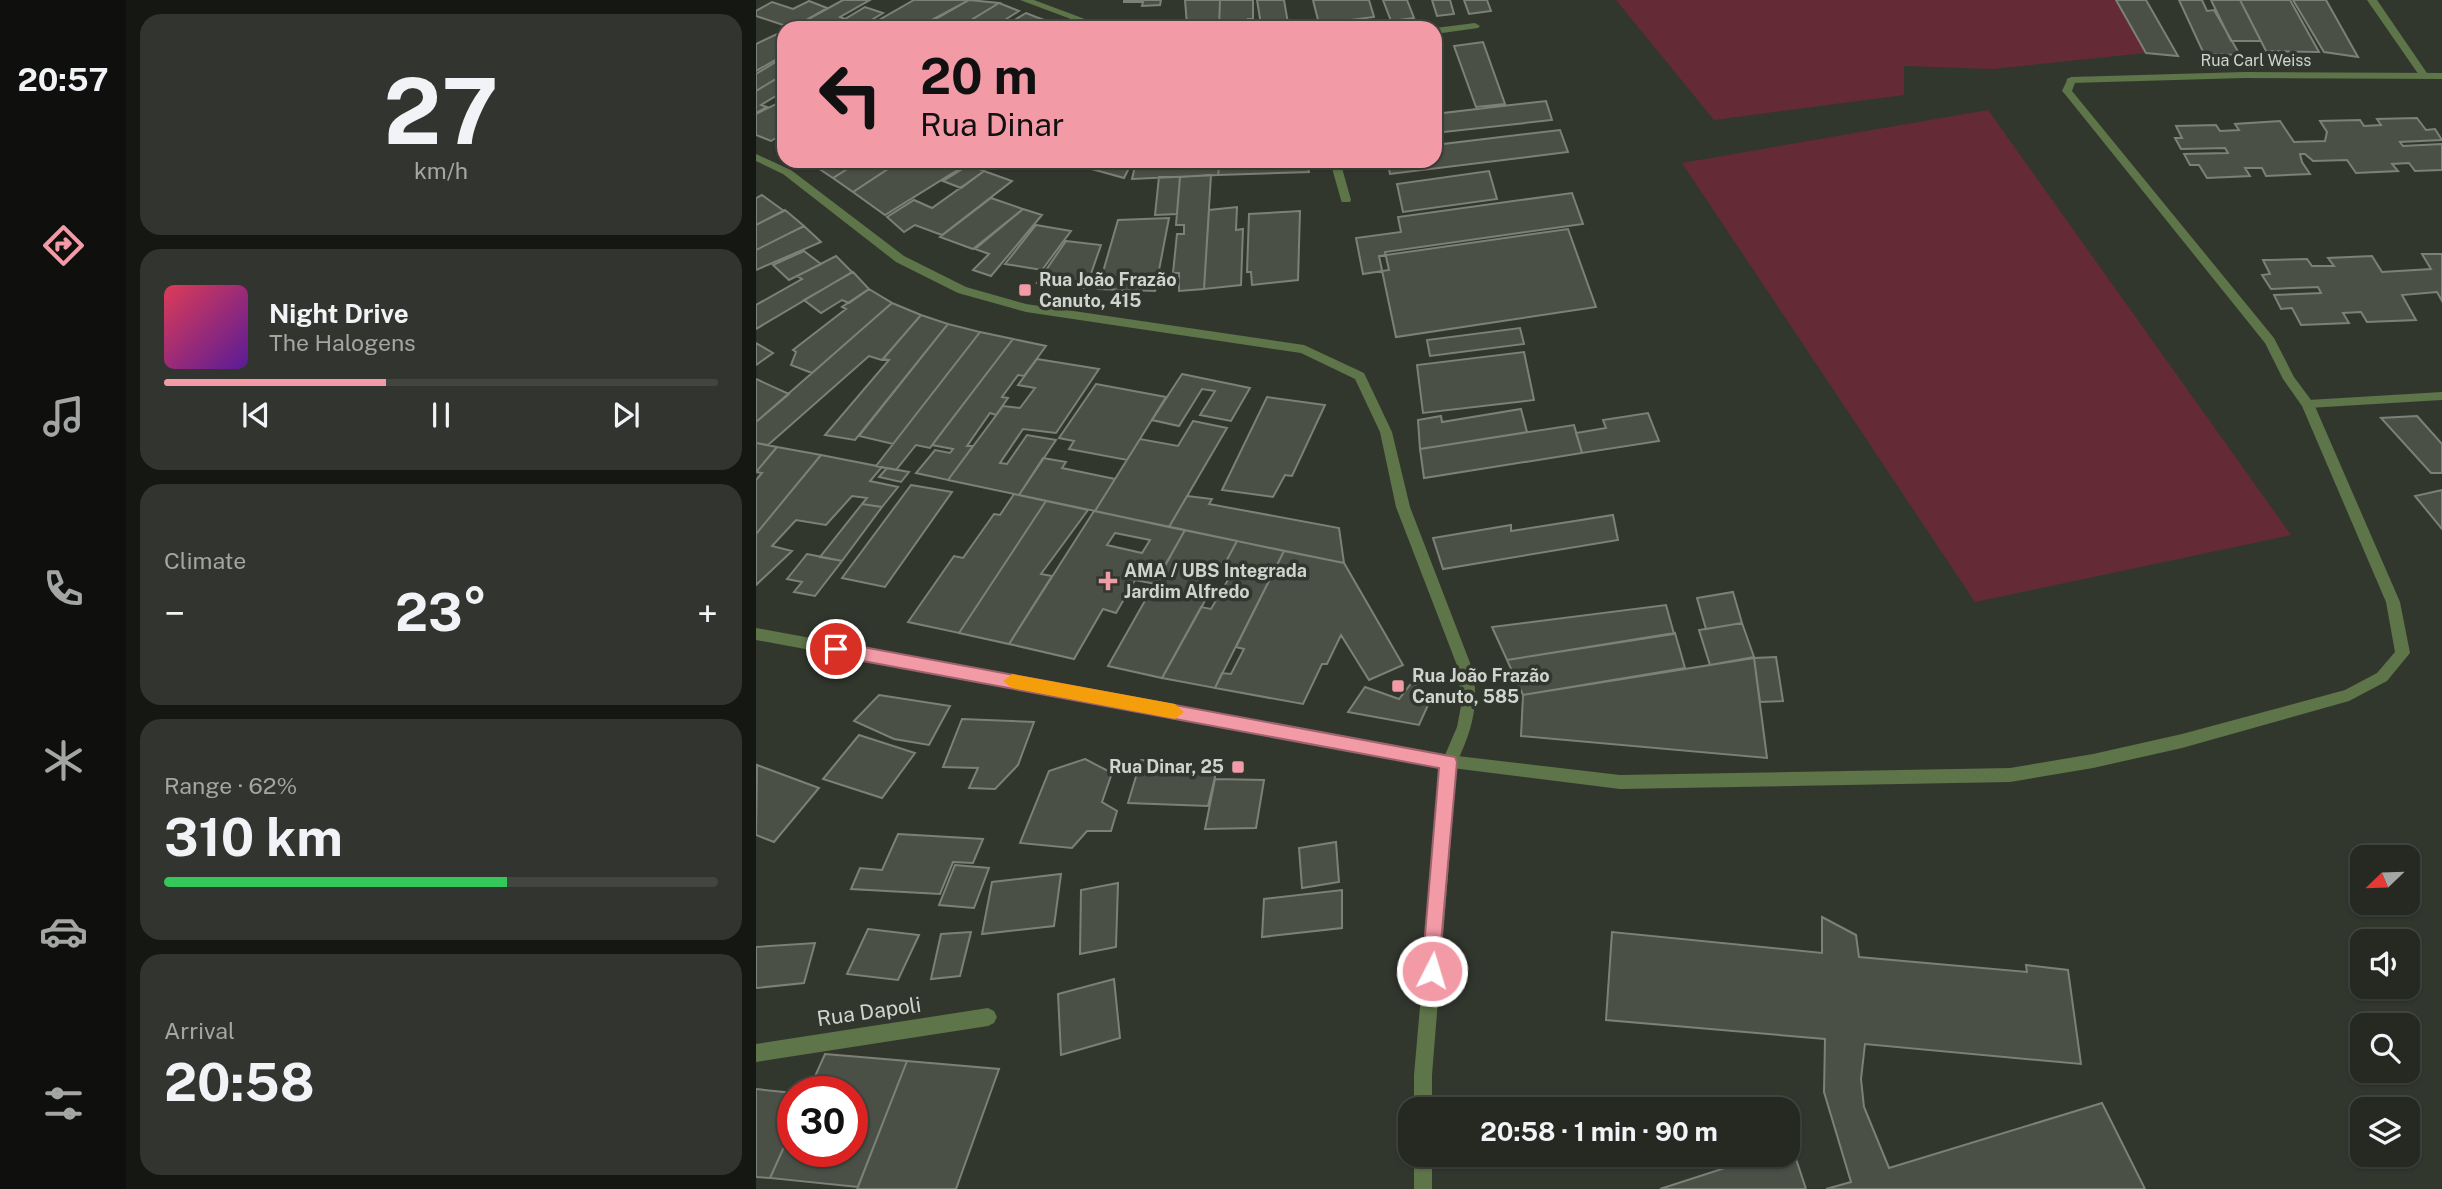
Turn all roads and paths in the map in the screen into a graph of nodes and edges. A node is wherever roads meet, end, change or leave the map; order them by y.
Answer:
1 (1025, 0) edge
2 (2372, 0) edge
3 (1084, 21) edge
4 (1475, 26) dead end
5 (1442, 30) edge
6 (2424, 76) junction
7 (2442, 76) edge
8 (756, 157) edge
9 (777, 167) edge
10 (779, 168) edge
11 (1337, 168) edge
12 (1346, 200) dead end
13 (2442, 396) edge
14 (2308, 404) junction
15 (756, 634) edge
16 (1449, 762) junction
17 (988, 1017) dead end
18 (756, 1053) edge
19 (1423, 1097) edge
20 (1423, 1167) edge
21 (1423, 1189) edge

1 - 3 street
2 - 6 street
4 - 5 street
6 - 7 street, Rua Carl Weiss
6 - 14 street, Rua Carl Weiss
8 - 9 street
10 - 16 street
11 - 12 street
13 - 14 street
14 - 16 street
15 - 16 street
16 - 19 street
17 - 18 street, Rua Dapoli
20 - 21 street

